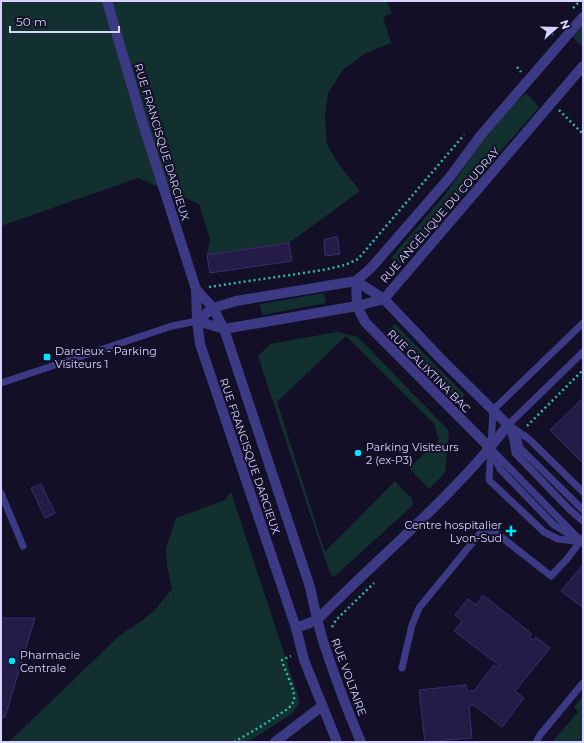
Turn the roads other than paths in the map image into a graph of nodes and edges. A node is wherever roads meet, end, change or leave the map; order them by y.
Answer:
1 (107, 1) edge
2 (583, 17) edge
3 (583, 66) edge
4 (356, 281) junction
5 (196, 289) junction
6 (384, 299) junction
7 (357, 306) junction
8 (213, 308) junction
9 (197, 322) junction
10 (583, 323) edge
11 (224, 329) junction
12 (583, 352) edge
13 (1, 383) edge
14 (493, 410) junction
15 (508, 425) junction
16 (490, 448) junction
17 (583, 492) edge
18 (1, 493) edge
19 (583, 510) edge
20 (583, 521) edge
21 (582, 540) edge
22 (23, 546) dead end
23 (317, 620) junction
24 (296, 628) junction
25 (402, 668) dead end
26 (583, 683) edge
27 (322, 706) junction
28 (275, 742) edge
29 (337, 742) edge
30 (361, 742) edge
31 (536, 742) edge

1 - 5 street, RUE FRANCISQUE DARCIEUX
2 - 4 street, RUE ANGÉLIQUE DU COUDRAY
3 - 6 street, RUE ANGÉLIQUE DU COUDRAY
4 - 6 street, RUE CALIXTINA BAC
4 - 7 street
4 - 8 street
5 - 8 street, RUE FRANCISQUE DARCIEUX
5 - 9 street, RUE FRANCISQUE DARCIEUX
6 - 7 street, RUE ANGÉLIQUE DU COUDRAY
6 - 14 street, RUE CALIXTINA BAC
7 - 11 street, RUE ANGÉLIQUE DU COUDRAY
7 - 16 street, RUE CALIXTINA BAC
8 - 9 street
8 - 11 street, RUE FRANCISQUE DARCIEUX
9 - 11 street, RUE ANGÉLIQUE DU COUDRAY
9 - 13 lane
9 - 24 street, RUE FRANCISQUE DARCIEUX
10 - 14 lane
11 - 23 street, RUE FRANCISQUE DARCIEUX
12 - 15 lane
14 - 15 street, RUE CALIXTINA BAC
14 - 16 lane
15 - 16 street
15 - 17 lane
15 - 19 lane
15 - 20 lane
16 - 21 lane
16 - 21 lane
16 - 23 street
18 - 22 lane
21 - 25 lane
23 - 24 street
23 - 30 street, RUE VOLTAIRE
24 - 27 street
26 - 31 lane
27 - 28 street
27 - 29 street

